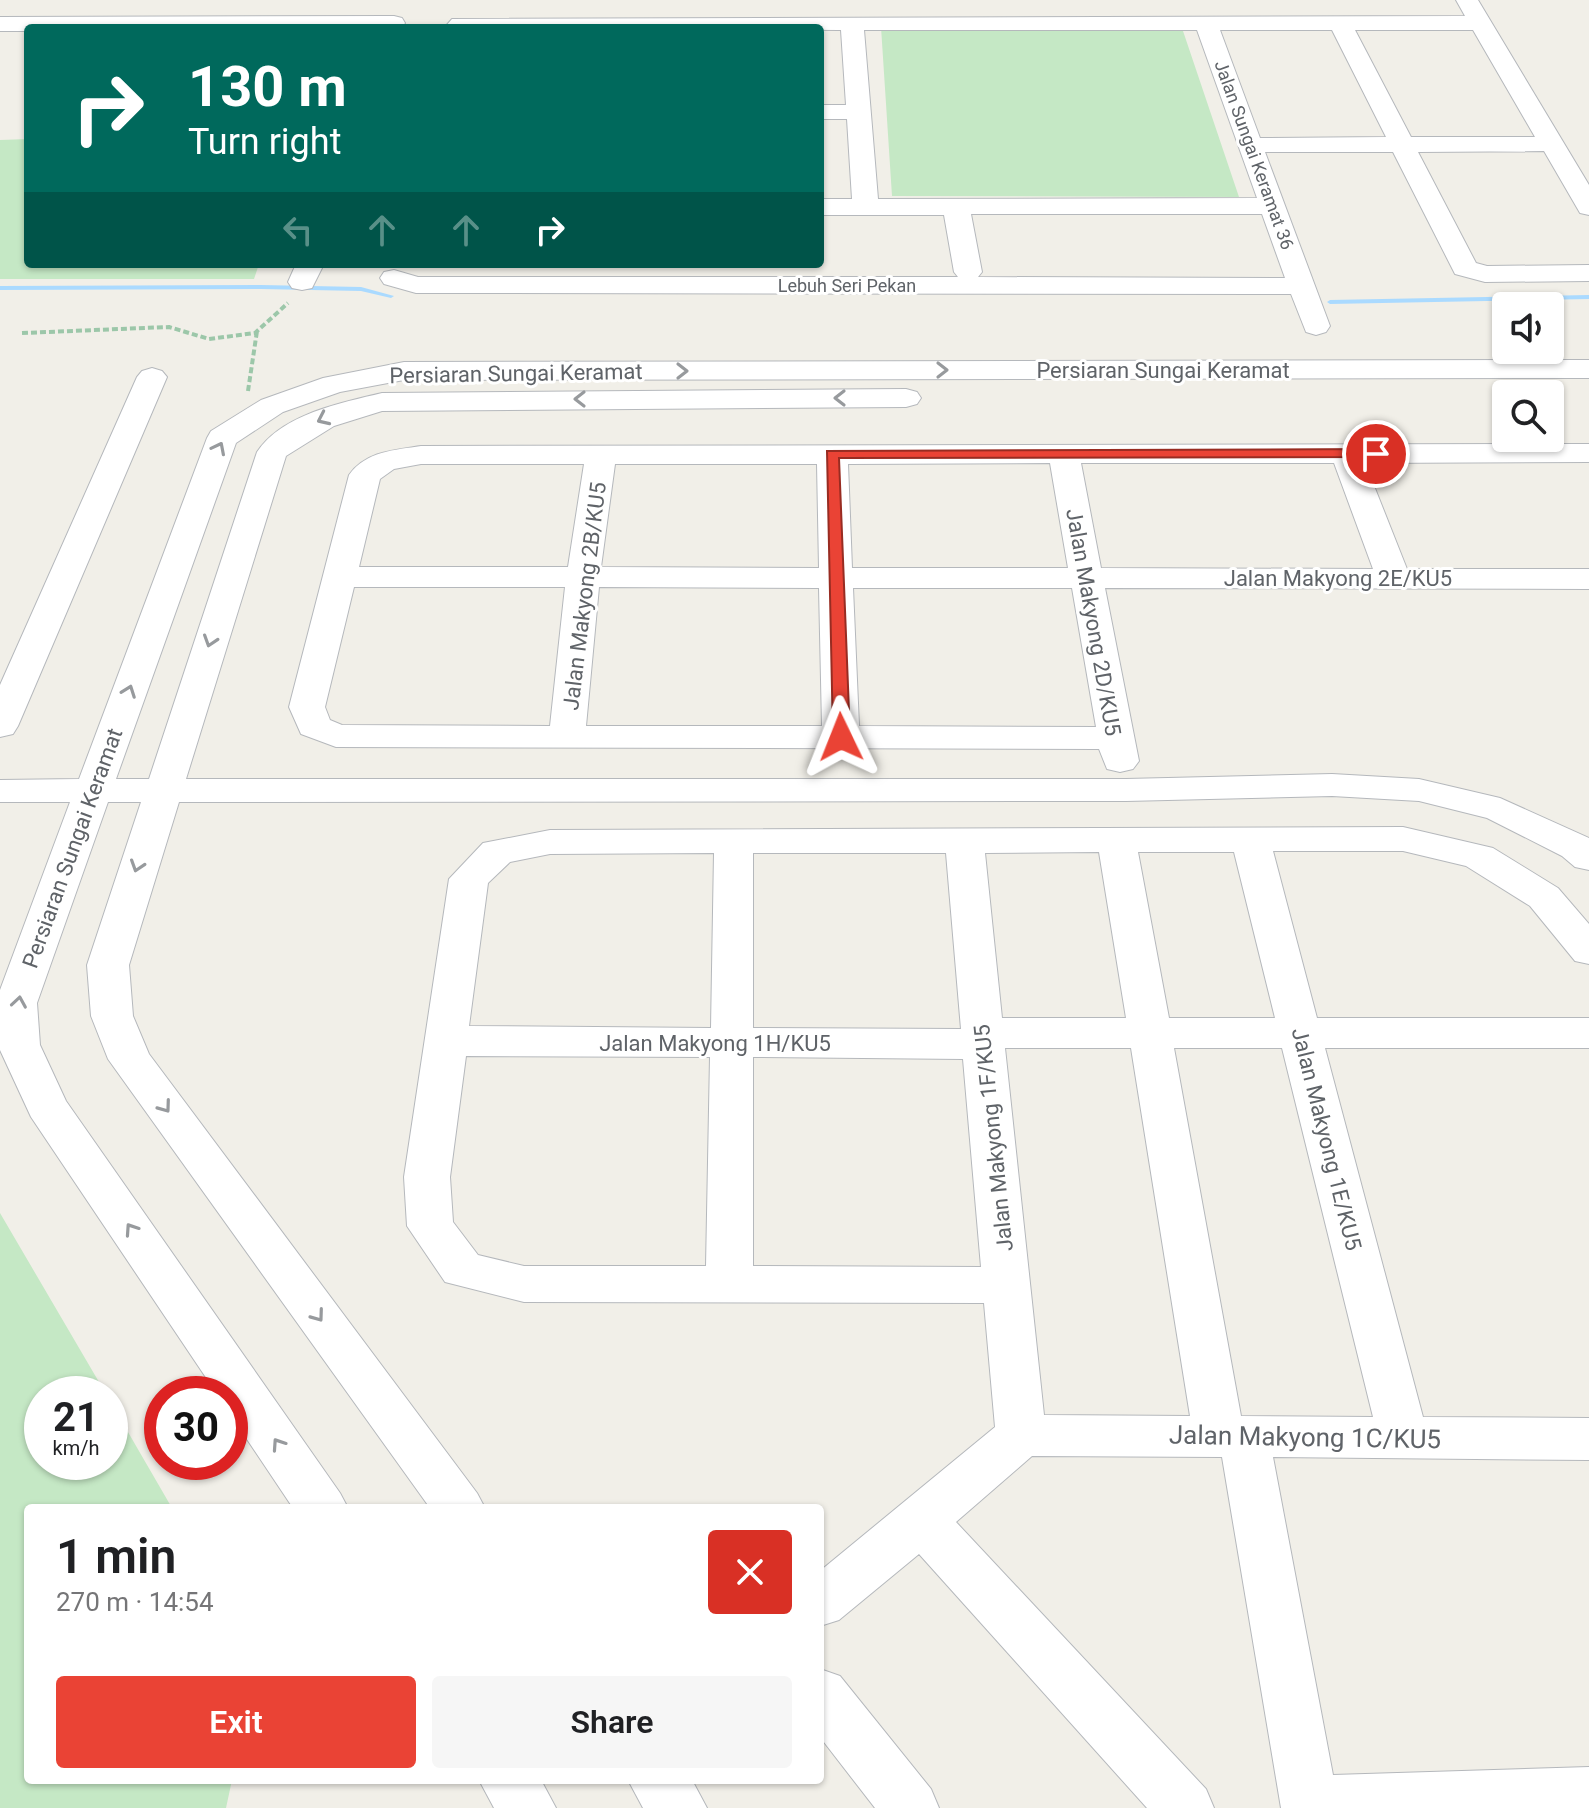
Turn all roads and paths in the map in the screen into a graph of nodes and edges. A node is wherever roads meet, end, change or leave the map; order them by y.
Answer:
1 (402, 0) edge
2 (679, 0) edge
3 (948, 0) edge
4 (1078, 0) edge
5 (1274, 0) edge
6 (1467, 0) edge
7 (104, 10) edge
8 (325, 10) edge
9 (678, 23) junction
10 (852, 23) junction
11 (951, 23) junction
12 (1084, 23) junction
13 (1206, 23) junction
14 (1283, 23) junction
15 (1340, 23) junction
16 (1481, 23) junction
17 (0, 24) edge
18 (156, 24) edge
19 (183, 24) edge
20 (388, 24) edge
21 (393, 24) edge
22 (649, 24) edge
23 (693, 24) edge
24 (809, 24) edge
25 (824, 112) edge
26 (861, 112) junction
27 (1553, 144) junction
28 (1250, 145) junction
29 (1402, 145) junction
30 (956, 206) junction
31 (1273, 206) junction
32 (824, 207) edge
33 (866, 207) junction
34 (1589, 207) edge
35 (676, 269) edge
36 (391, 271) edge
37 (968, 272) junction
38 (1589, 273) edge
39 (1299, 279) junction
40 (301, 282) edge
41 (1316, 326) dead end
42 (22, 333) dead end
43 (255, 333) junction
44 (1589, 369) edge
45 (152, 377) dead end
46 (1492, 396) edge
47 (1564, 396) edge
48 (1589, 396) edge
49 (244, 424) junction
50 (1589, 453) edge
51 (832, 454) junction
52 (1064, 454) junction
53 (1346, 454) junction
54 (601, 455) junction
55 (339, 577) junction
56 (583, 577) junction
57 (835, 578) junction
58 (1087, 578) junction
59 (1394, 579) junction
60 (1589, 579) edge
61 (0, 726) edge
62 (567, 737) junction
63 (841, 737) junction
64 (1115, 738) junction
65 (1126, 790) junction
66 (0, 791) edge
67 (93, 791) junction
68 (161, 792) junction
69 (1251, 840) junction
70 (964, 841) junction
71 (1117, 841) junction
72 (734, 842) junction
73 (1589, 858) edge
74 (1589, 951) edge
75 (1589, 1033) edge
76 (1152, 1034) junction
77 (1301, 1035) junction
78 (983, 1039) junction
79 (446, 1041) junction
80 (731, 1043) junction
81 (729, 1285) junction
82 (1007, 1285) junction
83 (1021, 1435) junction
84 (1232, 1436) junction
85 (1403, 1438) junction
86 (1589, 1439) edge
87 (319, 1504) edge
88 (456, 1504) edge
89 (922, 1521) junction
90 (824, 1600) edge
91 (824, 1699) edge
92 (511, 1784) edge
93 (660, 1784) edge
94 (1589, 1794) edge
95 (1309, 1806) edge
96 (527, 1808) edge
97 (678, 1808) edge
98 (910, 1808) edge
99 (1185, 1808) edge

1 - 21 street
2 - 9 street
3 - 11 street
4 - 12 street
5 - 14 street
6 - 16 street
7 - 8 street
7 - 17 street
7 - 18 street
8 - 19 street
8 - 20 street
9 - 22 street
9 - 23 street
10 - 11 street
10 - 24 street
10 - 26 street
11 - 12 street
12 - 13 street
13 - 14 street
13 - 28 street, Jalan Sungai Keramat 36
14 - 15 street
15 - 16 street
15 - 29 street
16 - 27 street
25 - 26 street
26 - 33 street
27 - 29 street
27 - 34 street
28 - 29 street
28 - 31 street, Jalan Sungai Keramat 36
29 - 38 street
30 - 31 street
30 - 33 street
30 - 37 street
31 - 39 street, Jalan Sungai Keramat 36
32 - 33 street
35 - 36 street
35 - 37 street
36 - 39 street, Lebuh Seri Pekan
37 - 39 street
39 - 41 street, Jalan Sungai Keramat 36
40 - 43 path
42 - 43 path
43 - 49 path
49 -> 44 street, Persiaran Sungai Keramat
45 - 61 street
46 -> 68 street, Persiaran Sungai Keramat
47 - 48 street
67 -> 49 street, Persiaran Sungai Keramat
50 - 53 street
51 - 52 street
51 - 54 street
51 - 57 street
52 - 53 street
52 - 58 street, Jalan Makyong 2D/KU5
53 - 59 street
54 - 55 street
54 - 56 street, Jalan Makyong 2B/KU5
55 - 56 street, Jalan Makyong 2E/KU5
55 - 62 street
56 - 57 street, Jalan Makyong 2E/KU5
56 - 62 street, Jalan Makyong 2B/KU5
57 - 58 street, Jalan Makyong 2E/KU5
57 - 63 street
58 - 59 street, Jalan Makyong 2E/KU5
58 - 64 street, Jalan Makyong 2D/KU5
59 - 60 street, Jalan Makyong 2E/KU5
62 - 63 street
63 - 64 street
64 - 65 street, Jalan Makyong 2D/KU5
65 - 68 street
65 - 73 street
66 - 67 street
67 - 68 street
87 -> 67 street, Persiaran Sungai Keramat
68 -> 88 street, Persiaran Sungai Keramat
69 - 71 street
69 - 74 street
69 - 77 street, Jalan Makyong 1E/KU5
70 - 71 street
70 - 72 street
70 - 78 street, Jalan Makyong 1F/KU5
71 - 76 street
72 - 79 street
72 - 80 street
75 - 77 street, Jalan Makyong 1H/KU5
76 - 77 street, Jalan Makyong 1H/KU5
76 - 78 street, Jalan Makyong 1H/KU5
76 - 84 street
77 - 85 street, Jalan Makyong 1E/KU5
78 - 80 street, Jalan Makyong 1H/KU5
78 - 82 street, Jalan Makyong 1F/KU5
79 - 80 street, Jalan Makyong 1H/KU5
79 - 81 street
80 - 81 street
81 - 82 street
82 - 83 street, Jalan Makyong 1F/KU5
83 - 84 street, Jalan Makyong 1C/KU5
83 - 89 street
84 - 85 street, Jalan Makyong 1C/KU5
84 - 95 street
85 - 86 street, Jalan Makyong 1C/KU5
89 - 90 street
89 - 99 street
91 - 98 street
92 - 96 street
93 - 97 street
94 - 95 street

